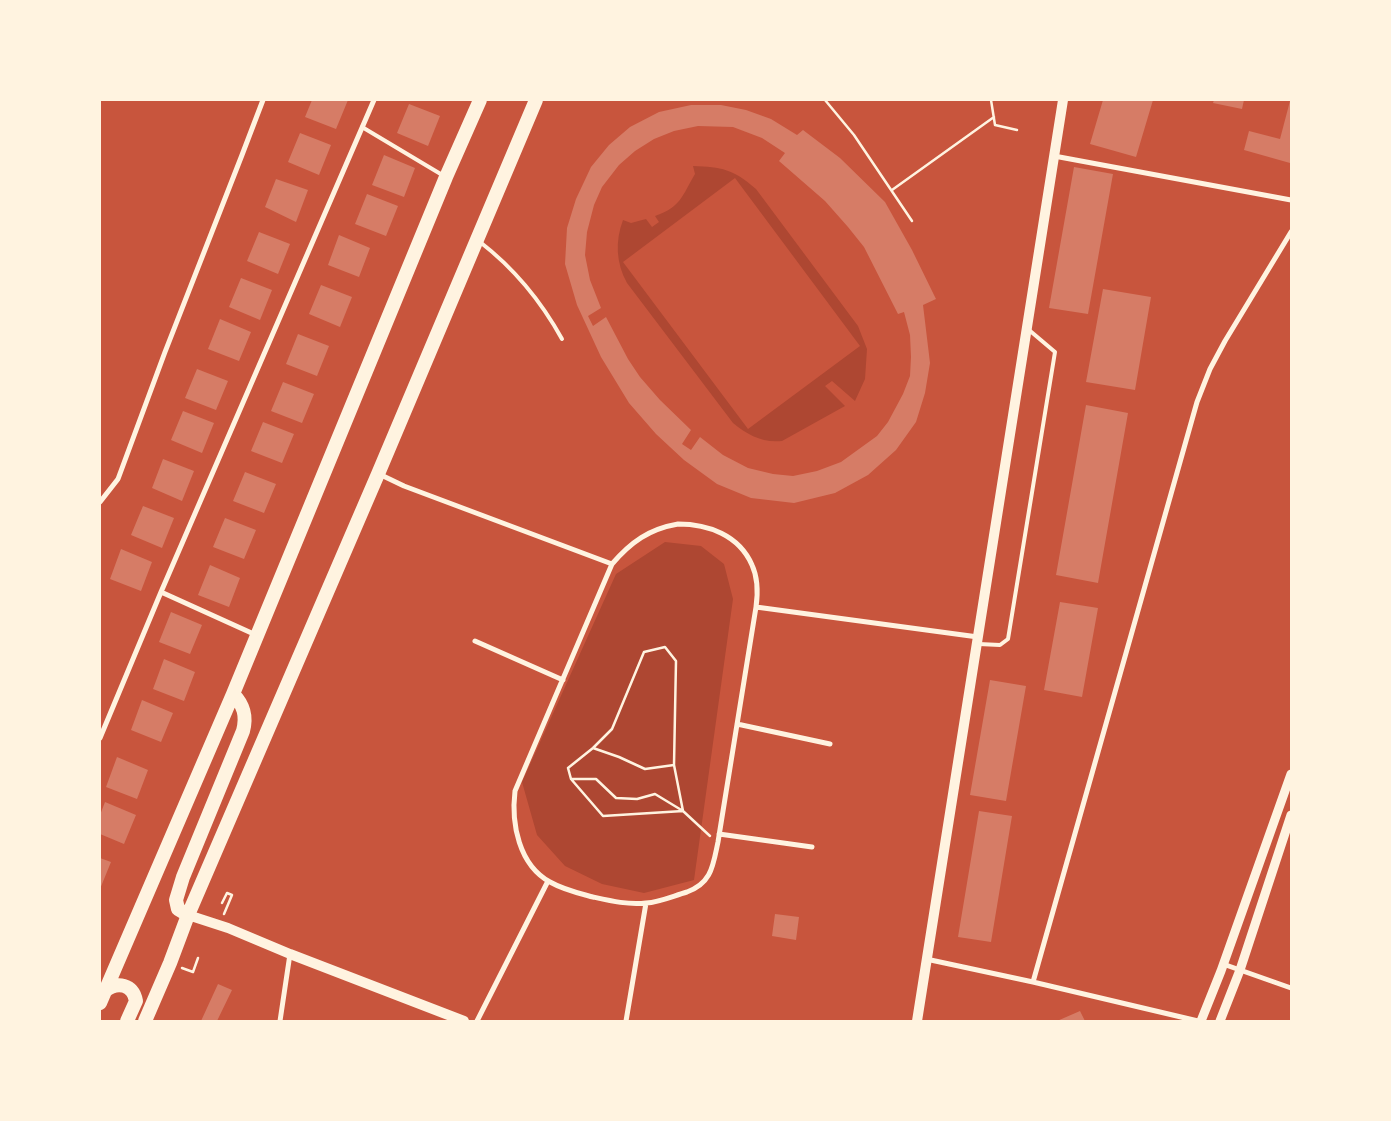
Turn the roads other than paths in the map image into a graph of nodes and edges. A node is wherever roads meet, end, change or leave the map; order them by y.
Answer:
1 (263, 100) edge
2 (374, 100) edge
3 (480, 100) edge
4 (536, 100) edge
5 (1063, 100) edge
6 (362, 127) junction
7 (1054, 156) junction
8 (446, 177) junction
9 (1291, 200) edge
10 (1291, 232) edge
11 (476, 240) junction
12 (1027, 328) junction
13 (562, 339) dead end
14 (378, 474) junction
15 (100, 502) edge
16 (612, 564) junction
17 (161, 592) junction
18 (756, 607) junction
19 (257, 636) junction
20 (977, 640) junction
21 (475, 641) dead end
22 (563, 680) junction
23 (233, 694) junction
24 (737, 724) junction
25 (100, 738) edge
26 (830, 744) dead end
27 (1291, 774) edge
28 (1291, 815) edge
29 (719, 834) junction
30 (812, 847) dead end
31 (548, 881) junction
32 (646, 903) junction
33 (188, 915) junction
34 (290, 954) junction
35 (926, 959) junction
36 (1223, 964) junction
37 (1240, 970) junction
38 (1034, 982) junction
39 (1291, 988) edge
40 (103, 997) edge
41 (127, 1021) edge
42 (145, 1021) edge
43 (280, 1021) edge
44 (464, 1021) edge
45 (478, 1021) edge
46 (626, 1021) edge
47 (916, 1021) edge
48 (1200, 1021) edge
49 (1220, 1021) edge

1 - 15 street
2 - 6 street
3 - 8 highway
4 - 11 highway
5 - 7 main road
6 - 8 lane
6 - 17 street
7 - 9 street
7 - 12 main road
8 - 19 highway
10 - 38 street
11 - 13 lane
11 - 14 highway
12 - 20 main road
12 - 20 lane
14 - 16 street
14 - 33 highway
16 - 18 street
16 - 22 street
17 - 19 street
17 - 25 street
18 - 20 street
18 - 24 street
19 - 23 highway
20 - 35 main road
21 - 22 street
22 - 31 street
23 - 33 highway
23 - 40 highway
24 - 26 street
24 - 29 street
27 - 36 street
28 - 37 street
29 - 30 street
29 - 32 street
31 - 32 street
31 - 45 street
32 - 46 street
33 - 34 main road
33 - 42 highway
34 - 43 street
34 - 44 main road
35 - 38 street
35 - 47 main road
36 - 37 street
36 - 48 street
37 - 39 street
37 - 49 street
38 - 48 street
40 - 41 highway

